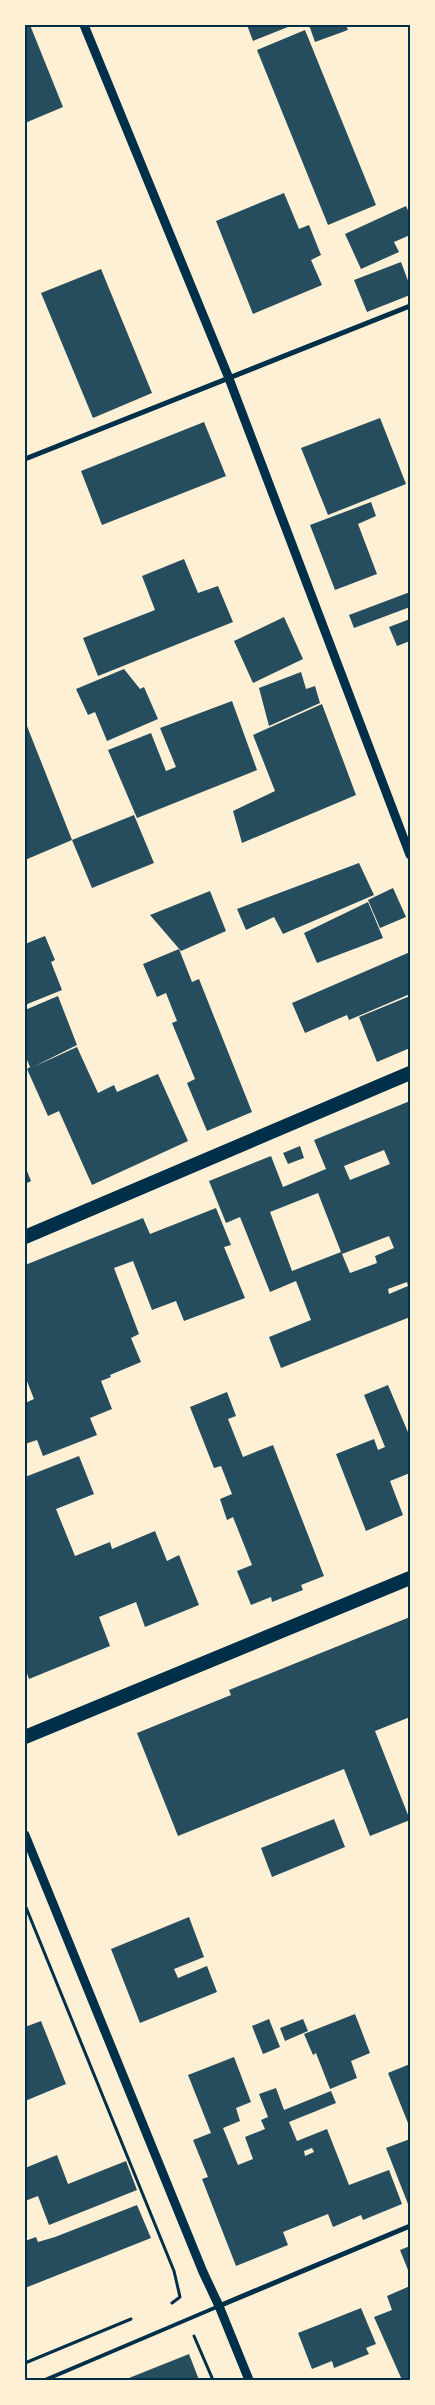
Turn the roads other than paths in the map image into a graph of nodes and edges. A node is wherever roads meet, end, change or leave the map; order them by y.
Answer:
1 (84, 25) edge
2 (410, 306) edge
3 (228, 376) junction
4 (25, 459) edge
5 (410, 855) edge
6 (410, 1073) edge
7 (25, 1237) edge
8 (410, 1578) edge
9 (25, 1737) edge
10 (25, 1835) edge
11 (410, 2226) edge
12 (220, 2306) junction
13 (45, 2380) edge
14 (249, 2380) edge

1 - 3 street
2 - 3 street
3 - 4 street
3 - 5 street
6 - 7 highway
8 - 9 highway
10 - 12 street
11 - 12 street
12 - 13 lane
12 - 14 street

